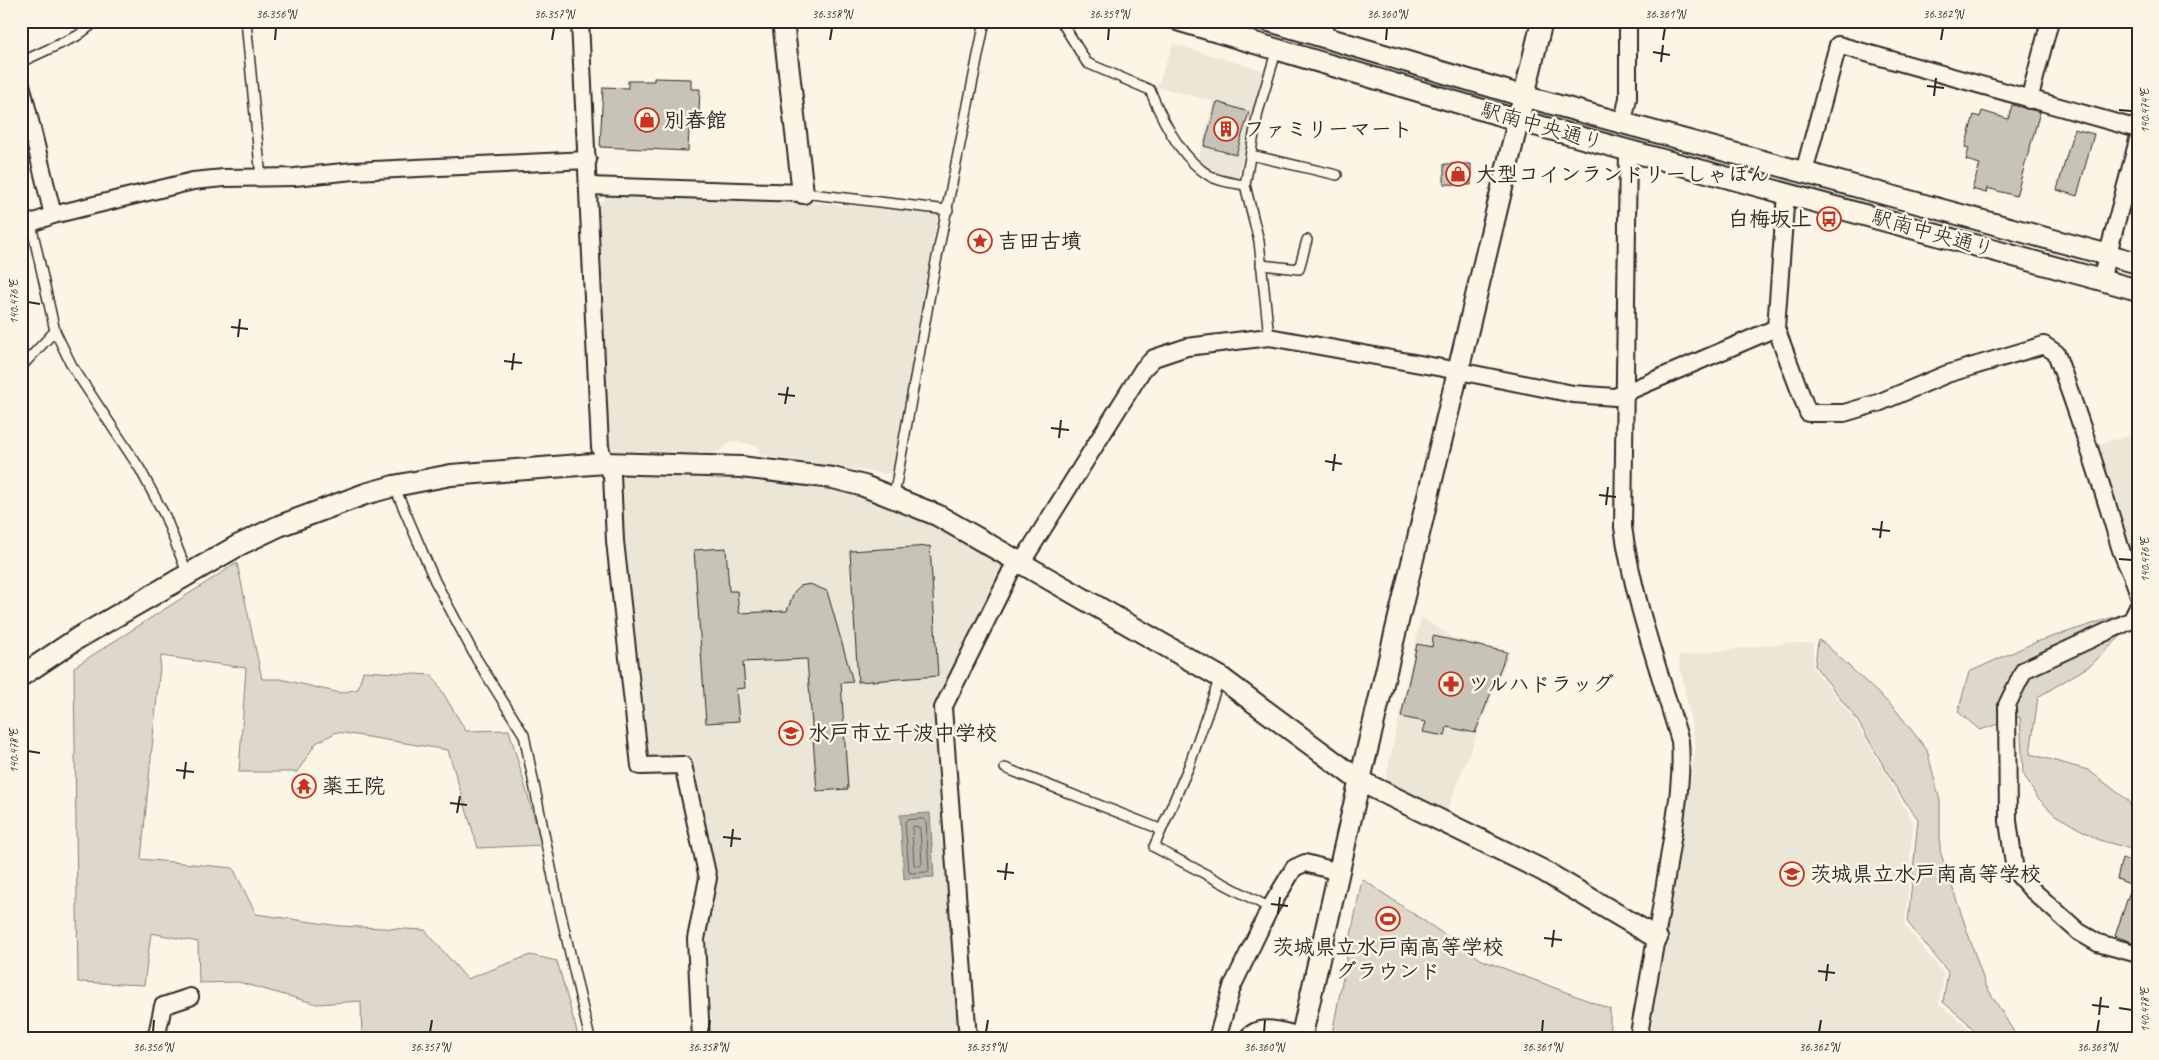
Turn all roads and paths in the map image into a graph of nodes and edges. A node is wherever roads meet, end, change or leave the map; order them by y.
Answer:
1 (97, 21) edge
2 (246, 21) edge
3 (580, 21) edge
4 (783, 21) edge
5 (985, 21) edge
6 (1061, 21) edge
7 (1180, 21) edge
8 (1269, 21) edge
9 (1542, 21) edge
10 (1628, 21) edge
11 (2050, 21) edge
12 (1323, 29) edge
13 (1277, 49) junction
14 (21, 62) edge
15 (21, 84) edge
16 (1523, 96) junction
17 (2029, 100) junction
18 (1517, 120) junction
19 (1623, 122) junction
20 (2138, 129) edge
21 (2138, 140) edge
22 (1628, 150) junction
23 (1252, 156) junction
24 (588, 160) junction
25 (1804, 172) junction
26 (1337, 175) dead end
27 (261, 178) junction
28 (1244, 185) junction
29 (589, 186) junction
30 (803, 193) junction
31 (1786, 193) junction
32 (948, 210) junction
33 (52, 215) junction
34 (26, 225) edge
35 (1307, 240) dead end
36 (2107, 255) junction
37 (1261, 264) junction
38 (2138, 264) edge
39 (2100, 280) junction
40 (2138, 290) edge
41 (1776, 328) junction
42 (55, 331) junction
43 (1269, 337) junction
44 (21, 367) edge
45 (1459, 371) junction
46 (1626, 394) junction
47 (604, 463) junction
48 (394, 486) junction
49 (894, 496) junction
50 (1019, 562) junction
51 (188, 576) junction
52 (2138, 593) edge
53 (2138, 606) edge
54 (21, 676) edge
55 (1220, 678) junction
56 (1006, 768) dead end
57 (1360, 781) junction
58 (1160, 829) junction
59 (1339, 872) junction
60 (1270, 908) junction
61 (1656, 938) junction
62 (2138, 954) edge
63 (190, 997) dead end
64 (1301, 1038) edge
65 (156, 1039) edge
66 (590, 1039) edge
67 (701, 1039) edge
68 (968, 1039) edge
69 (1217, 1039) edge
70 (1249, 1039) edge
71 (1638, 1039) edge

1 - 14 lane
2 - 27 lane
3 - 24 street
4 - 30 street
5 - 32 lane
6 - 28 lane
7 - 13 street, 駅南中央通り
8 - 12 street, 駅南中央通り
9 - 16 street
10 - 19 street
11 - 17 street
12 - 16 street, 駅南中央通り
13 - 18 street, 駅南中央通り
13 - 23 lane
15 - 33 street
16 - 18 street
16 - 19 street, 駅南中央通り
17 - 20 street
17 - 25 street
18 - 22 street, 駅南中央通り
18 - 45 street
19 - 25 street, 駅南中央通り
21 - 36 street
22 - 31 street, 駅南中央通り
22 - 46 street
23 - 26 lane
23 - 28 lane
24 - 27 street
24 - 29 street
25 - 36 street, 駅南中央通り
27 - 33 street
28 - 37 lane
29 - 30 street
29 - 47 street
30 - 32 lane
31 - 39 street, 駅南中央通り
31 - 41 street
32 - 49 lane
33 - 34 street
34 - 42 lane
35 - 37 lane
36 - 38 street, 駅南中央通り
36 - 39 street
37 - 43 lane
39 - 40 street, 駅南中央通り
41 - 46 street
41 - 52 street
42 - 44 lane
42 - 51 lane
43 - 45 street
43 - 50 street
45 - 46 street
45 - 57 street
46 - 61 street
47 - 48 street
47 - 49 street
47 - 67 street
48 - 51 street
48 - 66 lane
49 - 50 street
50 - 55 street
50 - 68 street
51 - 54 street
53 - 62 street
55 - 57 street
55 - 58 lane
56 - 58 lane
57 - 59 street
57 - 61 street
58 - 60 lane
59 - 60 street
59 - 64 street
60 - 69 street
61 - 71 street
63 - 65 street
64 - 70 street

